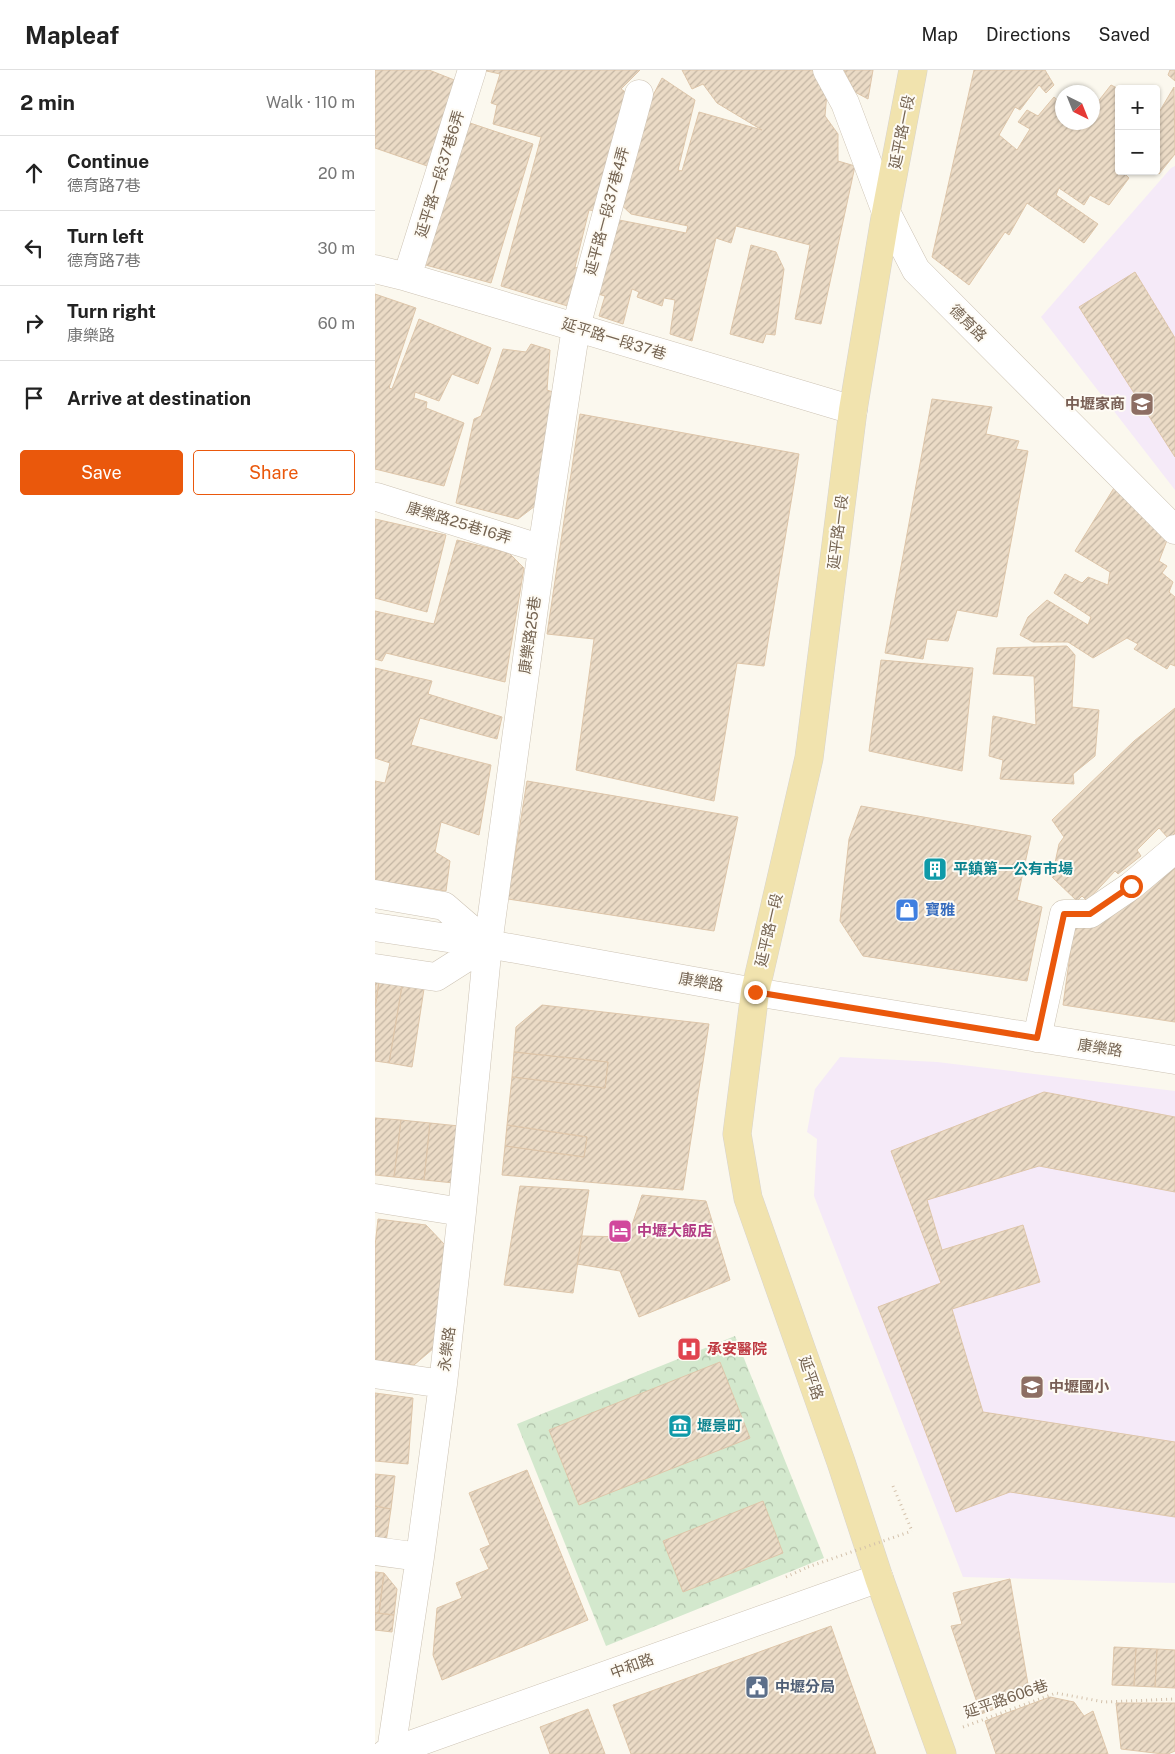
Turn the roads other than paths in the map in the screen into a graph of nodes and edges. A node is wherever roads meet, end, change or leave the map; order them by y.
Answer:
1 (472, 70) edge
2 (827, 70) edge
3 (913, 70) edge
4 (639, 94) dead end
5 (886, 212) junction
6 (375, 269) edge
7 (407, 277) junction
8 (576, 327) junction
9 (853, 410) junction
10 (377, 497) dead end
11 (1175, 530) edge
12 (542, 549) junction
13 (1175, 849) edge
14 (375, 894) edge
15 (375, 927) edge
16 (488, 944) junction
17 (375, 968) edge
18 (755, 992) junction
19 (1037, 1038) junction
20 (1175, 1060) edge
21 (375, 1198) edge
22 (463, 1212) junction
23 (375, 1374) edge
24 (443, 1384) junction
25 (375, 1551) edge
26 (420, 1556) junction
27 (879, 1578) junction
28 (939, 1745) edge
29 (388, 1753) edge

1 - 7 street, 延平路一段37巷6弄
2 - 5 street, 德育路
3 - 5 main road, 延平路一段
4 - 8 street, 延平路一段37巷4弄
5 - 9 main road, 延平路一段
5 - 11 street, 德育路
6 - 7 street, 延平路一段37巷
7 - 8 street, 延平路一段37巷
8 - 9 street, 延平路一段37巷
8 - 12 street, 康樂路25巷
9 - 18 main road, 延平路一段
10 - 12 street, 康樂路25巷16弄
12 - 16 street, 康樂路25巷
13 - 19 street
14 - 16 street
15 - 16 street, 康樂路
16 - 17 street
16 - 18 street, 康樂路
16 - 22 street, 永樂路
18 - 19 street, 康樂路
18 - 27 main road, 延平路
19 - 20 street, 康樂路
21 - 22 street
22 - 24 street, 永樂路
23 - 24 street
24 - 26 street, 永樂路
25 - 26 street
26 - 29 street, 永樂路
27 - 28 main road, 延平路
27 - 29 street, 中和路

